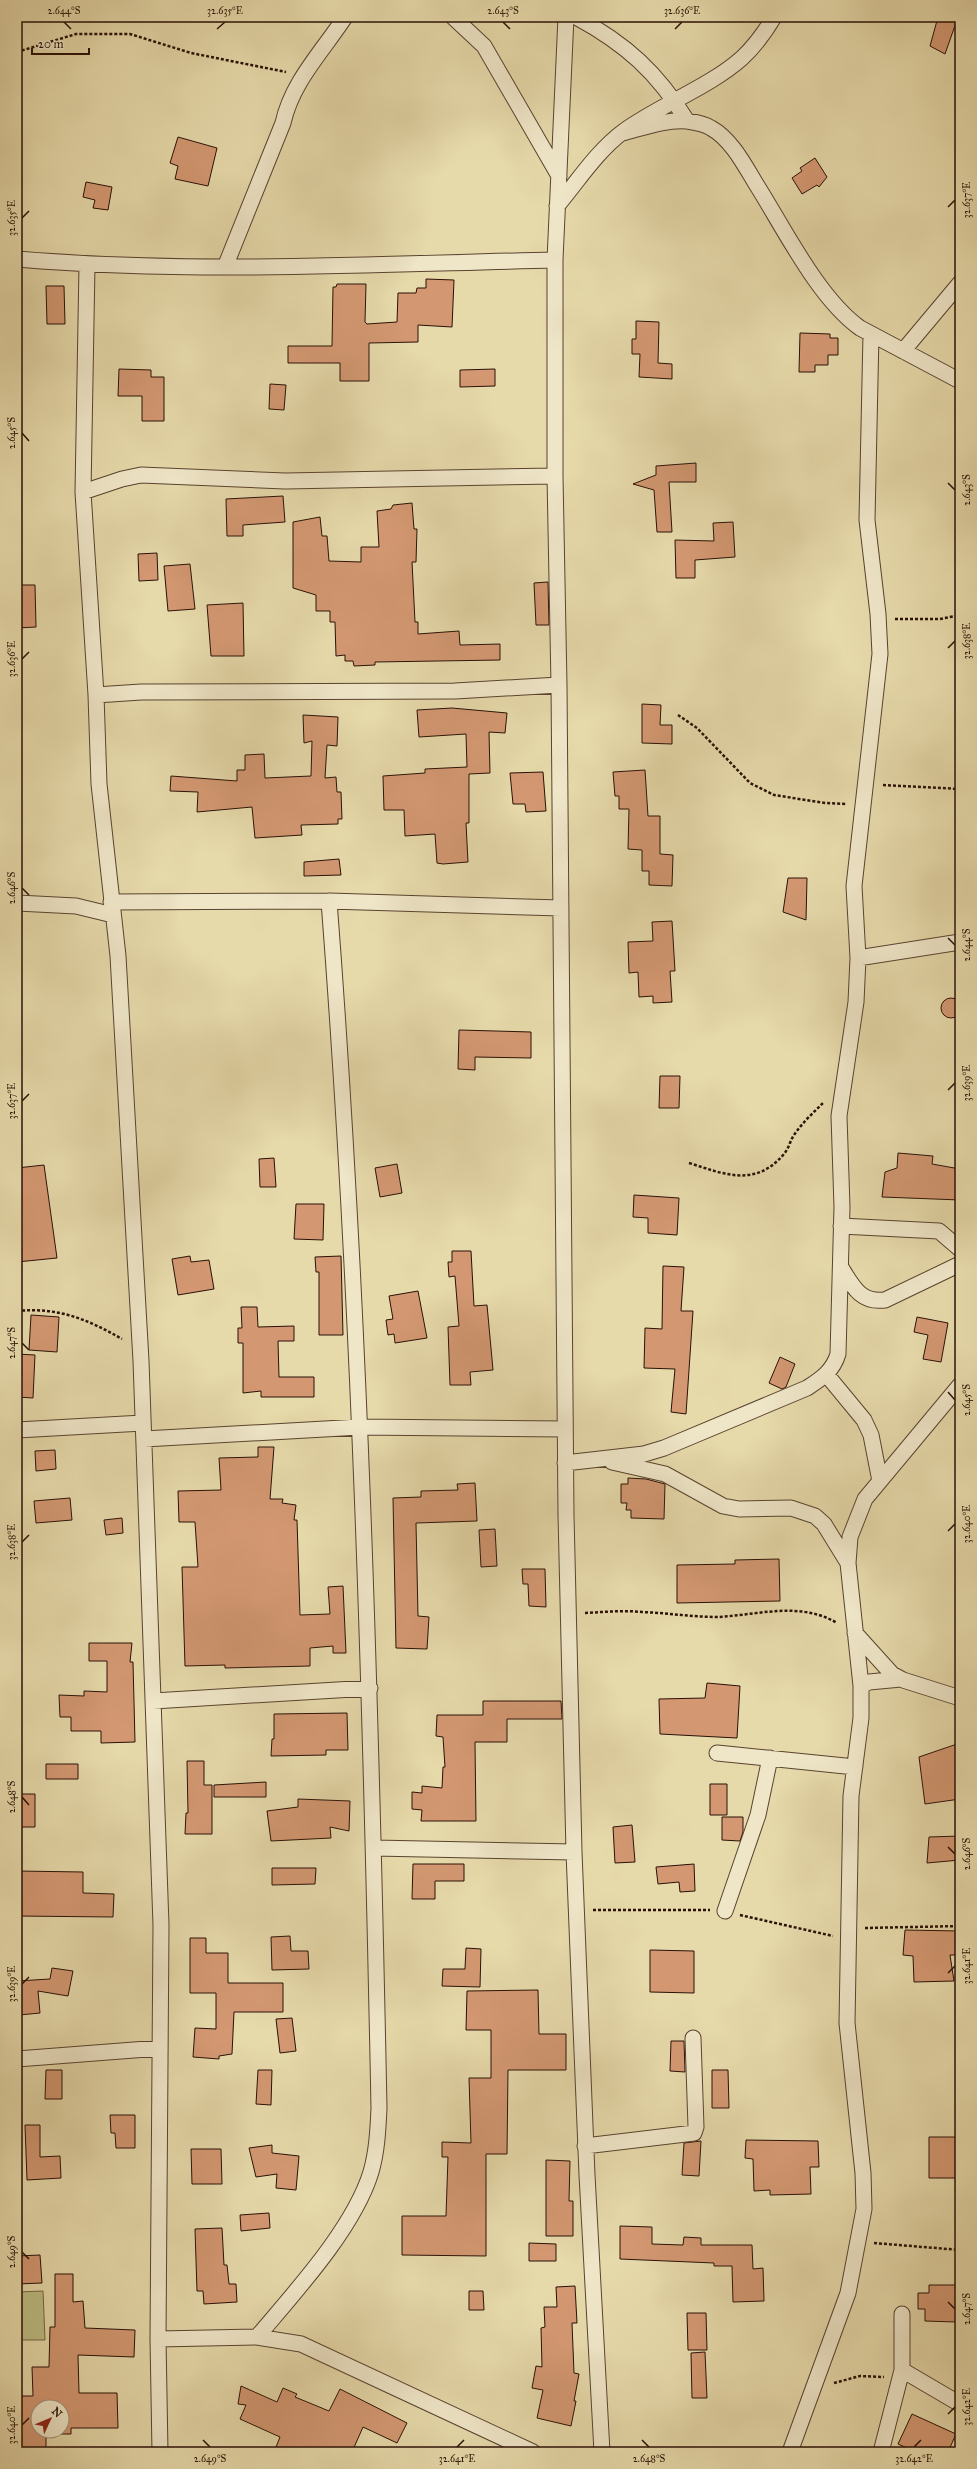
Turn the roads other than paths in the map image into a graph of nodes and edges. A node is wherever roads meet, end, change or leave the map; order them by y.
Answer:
1 (345, 17) edge
2 (453, 17) edge
3 (566, 17) edge
4 (576, 17) edge
5 (774, 17) edge
6 (674, 100) junction
7 (687, 121) junction
8 (622, 133) junction
9 (559, 176) junction
10 (557, 206) junction
11 (17, 259) edge
12 (555, 260) junction
13 (87, 265) junction
14 (225, 267) junction
15 (960, 283) edge
16 (871, 334) junction
17 (903, 351) junction
18 (960, 381) edge
19 (555, 476) junction
20 (83, 492) junction
21 (560, 685) junction
22 (96, 695) junction
23 (328, 901) junction
24 (17, 902) edge
25 (112, 908) junction
26 (561, 908) junction
27 (960, 942) edge
28 (858, 958) junction
29 (841, 1226) junction
30 (960, 1249) edge
31 (960, 1264) edge
32 (841, 1268) junction
33 (826, 1374) junction
34 (960, 1385) edge
35 (143, 1423) junction
36 (360, 1428) junction
37 (565, 1429) junction
38 (17, 1430) edge
39 (144, 1439) junction
40 (599, 1459) junction
41 (565, 1463) junction
42 (880, 1481) junction
43 (848, 1563) junction
44 (856, 1638) junction
45 (901, 1679) junction
46 (861, 1686) junction
47 (370, 1688) junction
48 (960, 1698) edge
49 (153, 1701) junction
50 (717, 1753) dead end
51 (770, 1758) junction
52 (855, 1767) junction
53 (374, 1848) junction
54 (574, 1852) junction
55 (725, 1911) dead end
56 (693, 2038) dead end
57 (160, 2048) junction
58 (17, 2059) edge
59 (585, 2146) junction
60 (902, 2314) dead end
61 (257, 2337) junction
62 (158, 2339) junction
63 (901, 2374) junction
64 (960, 2404) edge
65 (160, 2452) edge
66 (533, 2452) edge
67 (602, 2452) edge
68 (790, 2452) edge
69 (881, 2452) edge

1 - 14 street
2 - 9 street
3 - 9 street
4 - 6 street
5 - 6 street
6 - 7 street
6 - 8 street
7 - 8 street
7 - 16 street
8 - 10 street
9 - 10 street
10 - 12 street
11 - 13 street
12 - 14 street
12 - 19 street
13 - 14 street
13 - 20 street
15 - 17 street
16 - 17 street
16 - 28 street
17 - 18 street
19 - 20 street
19 - 21 street
20 - 22 street
21 - 22 street
21 - 26 street
22 - 25 street
23 - 25 street
23 - 26 street
23 - 36 street
24 - 25 street
25 - 35 street
26 - 37 street
27 - 28 street
28 - 29 street
29 - 30 street
29 - 32 street
31 - 32 street
32 - 33 street
33 - 40 street
33 - 42 street
34 - 42 street
35 - 38 street
35 - 39 street
36 - 37 street
36 - 39 street
36 - 47 street
37 - 41 street
39 - 49 street
40 - 41 street
40 - 43 street
41 - 54 street
42 - 43 street
43 - 44 street
44 - 45 street
44 - 46 street
45 - 46 street
45 - 48 street
46 - 52 street
47 - 49 street
47 - 53 street
49 - 57 street
50 - 51 street
51 - 52 street
51 - 55 street
52 - 68 street
53 - 54 street
53 - 61 street
54 - 59 street
56 - 59 street
57 - 58 street
57 - 62 street
59 - 67 street
60 - 63 street
61 - 62 street
61 - 66 street
62 - 65 street
63 - 64 street
63 - 69 street

